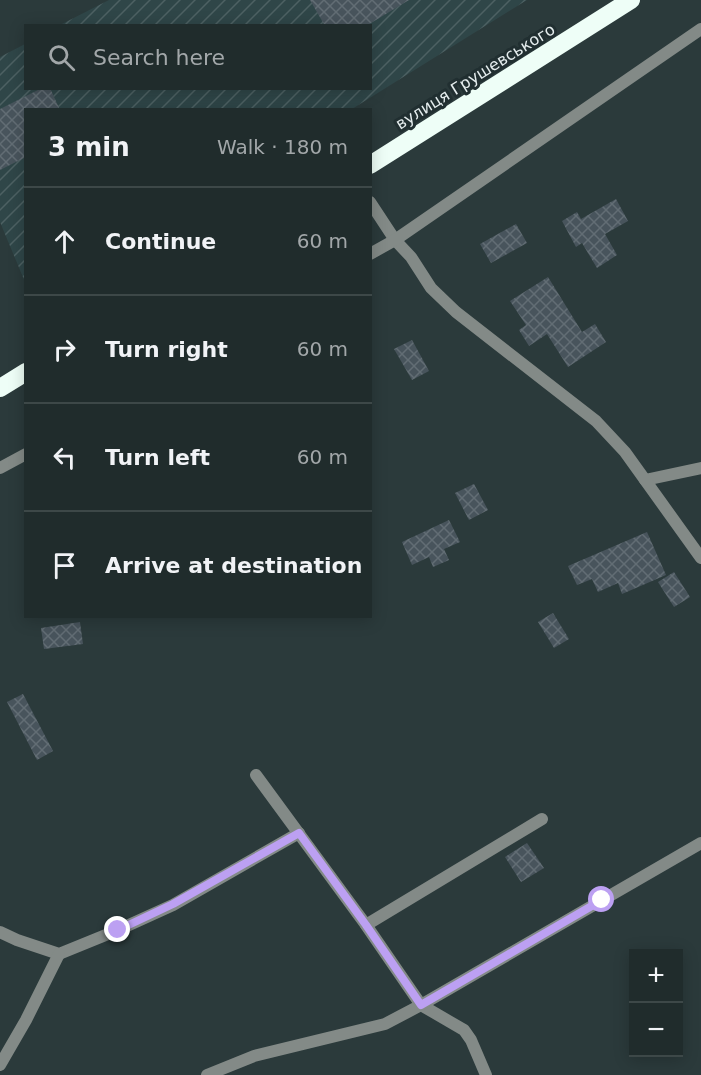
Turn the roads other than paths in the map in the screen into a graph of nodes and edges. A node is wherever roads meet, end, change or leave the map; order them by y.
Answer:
1 (631, 0) edge
2 (701, 29) edge
3 (372, 164) edge
4 (372, 205) edge
5 (395, 240) junction
6 (372, 253) edge
7 (24, 373) edge
8 (0, 388) edge
9 (24, 455) edge
10 (0, 468) edge
11 (701, 468) edge
12 (645, 480) junction
13 (701, 558) edge
14 (256, 775) dead end
15 (542, 819) dead end
16 (299, 833) junction
17 (701, 843) edge
18 (366, 925) junction
19 (0, 932) edge
20 (59, 954) junction
21 (421, 1005) junction
22 (0, 1065) edge
23 (207, 1075) edge
24 (486, 1075) edge

1 - 3 highway, вулиця Грушевського
2 - 5 street
4 - 5 street
5 - 6 street
5 - 12 street
7 - 8 highway
9 - 10 street
11 - 12 street
12 - 13 street
14 - 16 street
15 - 18 street
16 - 18 street
16 - 20 street
17 - 21 street
18 - 21 street
19 - 20 street
20 - 22 street
21 - 23 street
21 - 24 street

